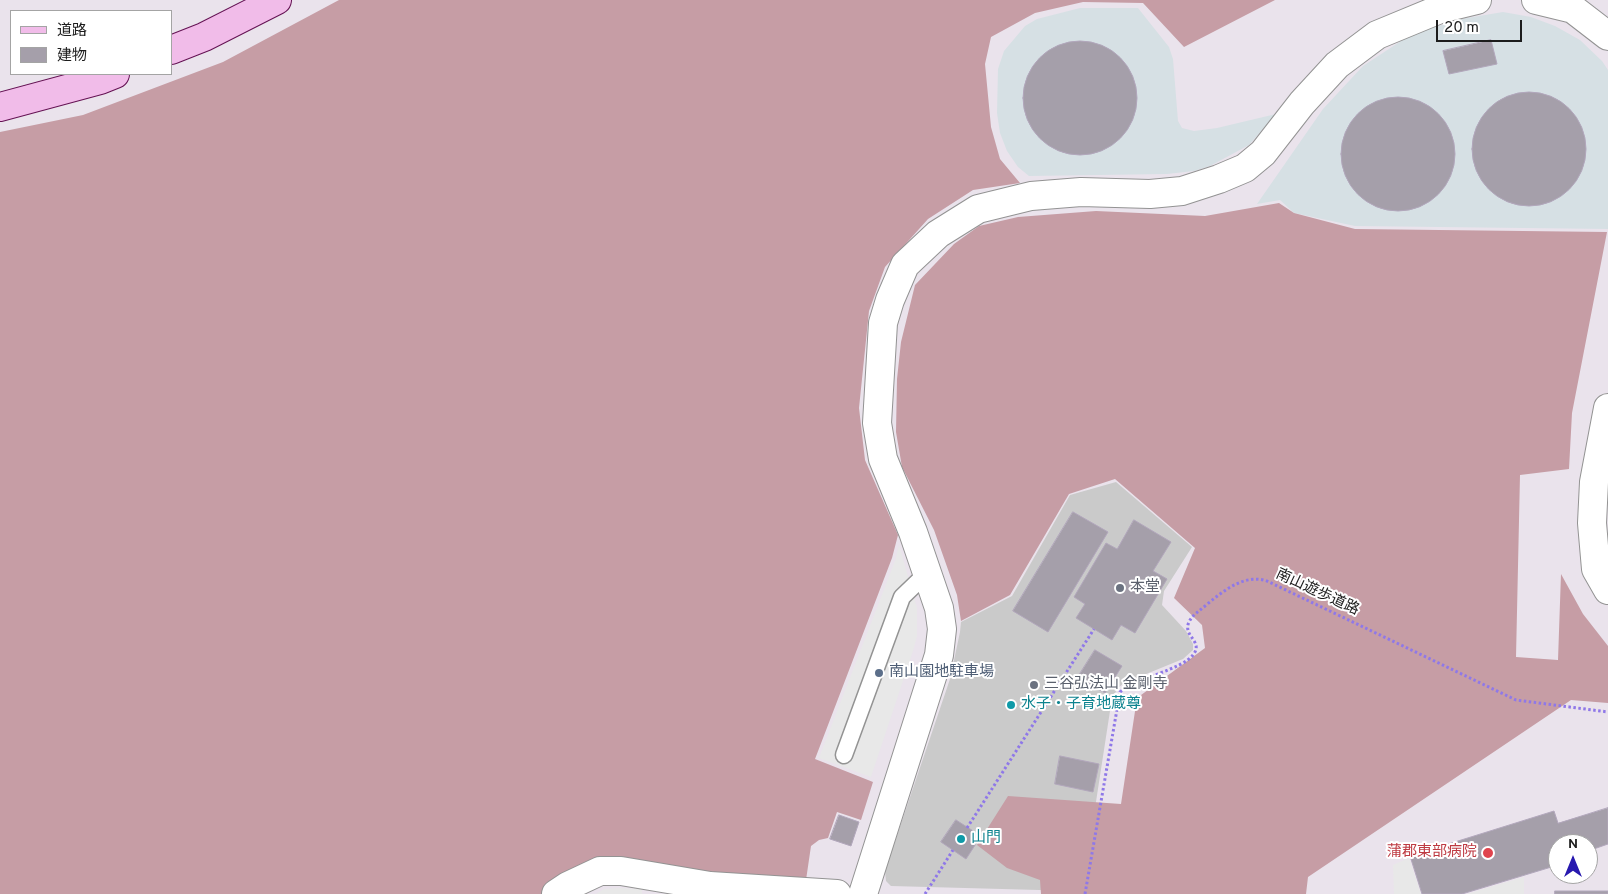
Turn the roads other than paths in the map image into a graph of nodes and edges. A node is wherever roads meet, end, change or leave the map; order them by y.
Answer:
1 (277, 0) edge
2 (1477, 0) edge
3 (1536, 0) edge
4 (1608, 36) edge
5 (172, 50) edge
6 (112, 75) edge
7 (0, 107) edge
8 (1608, 408) edge
9 (927, 573) junction
10 (1608, 590) edge
11 (844, 755) dead end
12 (556, 894) edge
13 (837, 894) edge
14 (863, 894) edge

1 - 5 street
2 - 9 street
3 - 4 street
6 - 7 street
8 - 10 street
9 - 11 lane
9 - 14 street
12 - 13 street

